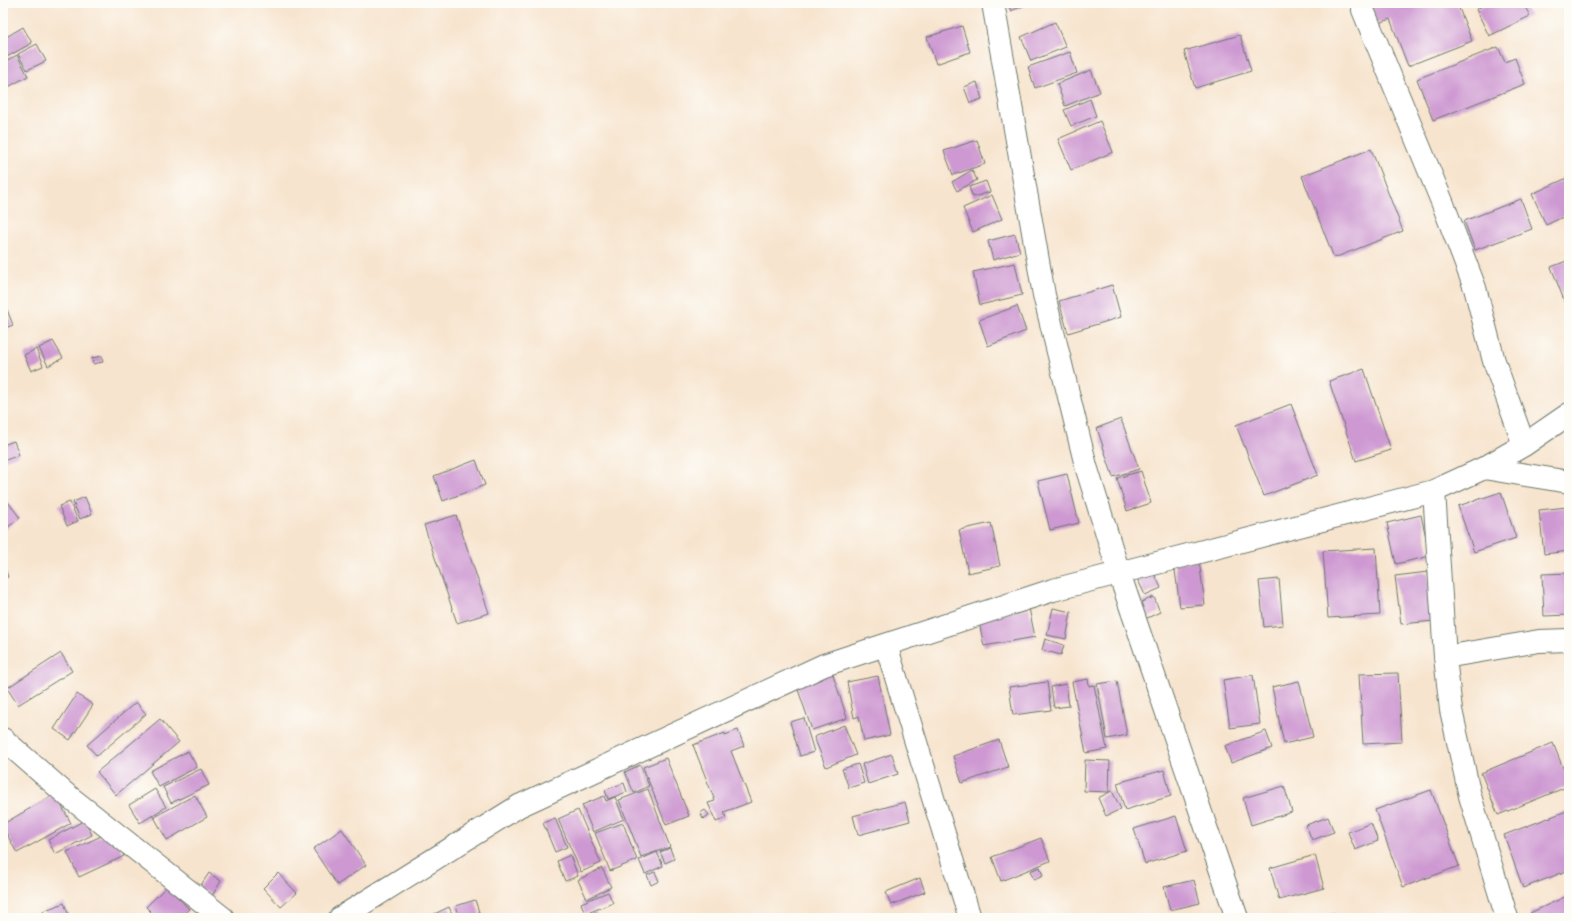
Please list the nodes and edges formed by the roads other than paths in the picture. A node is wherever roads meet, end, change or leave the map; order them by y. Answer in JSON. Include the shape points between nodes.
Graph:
{"nodes":[{"id":1,"x":993,"y":3,"type":"edge"},
{"id":2,"x":1363,"y":10,"type":"dead end"},
{"id":3,"x":1569,"y":414,"type":"edge"},
{"id":4,"x":1524,"y":445,"type":"junction"},
{"id":5,"x":1484,"y":468,"type":"junction"},
{"id":6,"x":1569,"y":482,"type":"edge"},
{"id":7,"x":1434,"y":491,"type":"junction"},
{"id":8,"x":1119,"y":573,"type":"junction"},
{"id":9,"x":1569,"y":640,"type":"edge"},
{"id":10,"x":886,"y":645,"type":"junction"},
{"id":11,"x":1446,"y":657,"type":"junction"},
{"id":12,"x":3,"y":739,"type":"edge"},
{"id":13,"x":350,"y":915,"type":"edge"},
{"id":14,"x":223,"y":918,"type":"edge"},
{"id":15,"x":970,"y":918,"type":"edge"},
{"id":16,"x":1238,"y":918,"type":"edge"},
{"id":17,"x":1507,"y":918,"type":"edge"}],
"edges":[{"from":1,"to":8,"type":"street","via":[[1044,294],[1086,466]]},
{"from":2,"to":4,"type":"street","via":[[1475,288],[1494,361]]},
{"from":3,"to":4,"type":"street"},
{"from":4,"to":5,"type":"street"},
{"from":5,"to":6,"type":"street"},
{"from":5,"to":7,"type":"street"},
{"from":7,"to":8,"type":"street"},
{"from":7,"to":11,"type":"street"},
{"from":8,"to":10,"type":"street","via":[[1053,590]]},
{"from":8,"to":16,"type":"street"},
{"from":9,"to":11,"type":"street","via":[[1539,640]]},
{"from":10,"to":13,"type":"street","via":[[824,665],[519,806]]},
{"from":10,"to":15,"type":"street"},
{"from":11,"to":17,"type":"street","via":[[1451,710],[1470,796]]},
{"from":12,"to":14,"type":"street","via":[[67,795]]}]}
